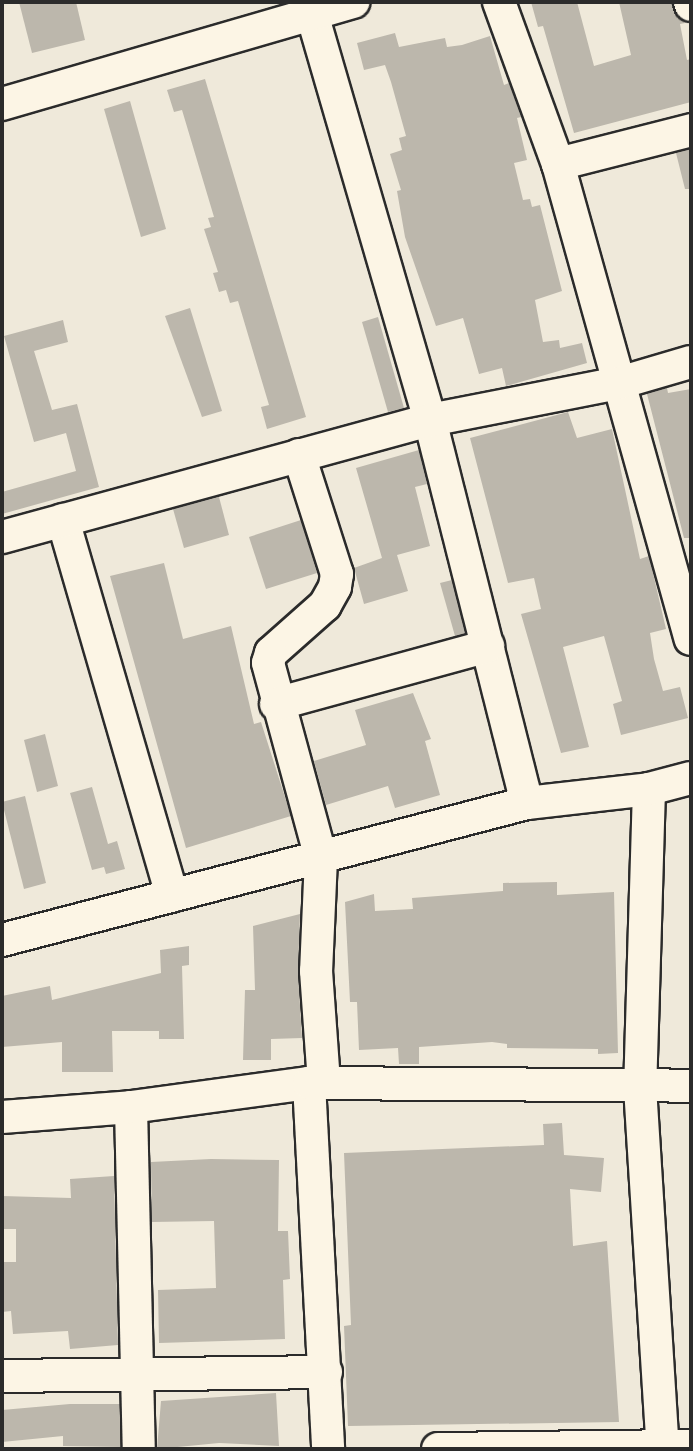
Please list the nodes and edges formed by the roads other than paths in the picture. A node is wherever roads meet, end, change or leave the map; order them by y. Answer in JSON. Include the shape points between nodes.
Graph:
{"nodes":[{"id":1,"x":353,"y":2,"type":"edge"},
{"id":2,"x":499,"y":2,"type":"edge"},
{"id":3,"x":312,"y":13,"type":"junction"},
{"id":4,"x":2,"y":104,"type":"edge"},
{"id":5,"x":691,"y":130,"type":"edge"},
{"id":6,"x":558,"y":164,"type":"junction"},
{"id":7,"x":691,"y":362,"type":"edge"},
{"id":8,"x":619,"y":383,"type":"junction"},
{"id":9,"x":430,"y":420,"type":"junction"},
{"id":10,"x":299,"y":455,"type":"junction"},
{"id":11,"x":63,"y":520,"type":"junction"},
{"id":12,"x":2,"y":537,"type":"edge"},
{"id":13,"x":691,"y":639,"type":"edge"},
{"id":14,"x":488,"y":646,"type":"junction"},
{"id":15,"x":276,"y":704,"type":"junction"},
{"id":16,"x":691,"y":778,"type":"edge"},
{"id":17,"x":649,"y":789,"type":"junction"},
{"id":18,"x":527,"y":803,"type":"junction"},
{"id":19,"x":321,"y":858,"type":"junction"},
{"id":20,"x":172,"y":896,"type":"junction"},
{"id":21,"x":2,"y":940,"type":"edge"},
{"id":22,"x":316,"y":1082,"type":"junction"},
{"id":23,"x":691,"y":1086,"type":"edge"},
{"id":24,"x":640,"y":1087,"type":"junction"},
{"id":25,"x":131,"y":1107,"type":"junction"},
{"id":26,"x":2,"y":1117,"type":"edge"},
{"id":27,"x":326,"y":1372,"type":"junction"},
{"id":28,"x":140,"y":1374,"type":"junction"},
{"id":29,"x":2,"y":1376,"type":"edge"},
{"id":30,"x":672,"y":1447,"type":"edge"},
{"id":31,"x":139,"y":1449,"type":"edge"},
{"id":32,"x":328,"y":1449,"type":"edge"},
{"id":33,"x":438,"y":1449,"type":"edge"}],
"edges":[{"from":1,"to":3,"type":"street"},
{"from":2,"to":6,"type":"street"},
{"from":3,"to":4,"type":"street"},
{"from":3,"to":9,"type":"street"},
{"from":5,"to":6,"type":"street"},
{"from":6,"to":8,"type":"street"},
{"from":7,"to":8,"type":"street"},
{"from":8,"to":9,"type":"street"},
{"from":8,"to":13,"type":"street"},
{"from":9,"to":10,"type":"street"},
{"from":9,"to":14,"type":"street"},
{"from":10,"to":11,"type":"street"},
{"from":10,"to":15,"type":"street","via":[[337,574],[326,606],[271,653],[268,663]]},
{"from":11,"to":12,"type":"street"},
{"from":11,"to":20,"type":"street"},
{"from":14,"to":15,"type":"street"},
{"from":14,"to":18,"type":"street"},
{"from":15,"to":19,"type":"street"},
{"from":16,"to":17,"type":"street"},
{"from":17,"to":18,"type":"street"},
{"from":17,"to":24,"type":"street"},
{"from":18,"to":19,"type":"street"},
{"from":19,"to":20,"type":"street"},
{"from":19,"to":22,"type":"street"},
{"from":20,"to":21,"type":"street"},
{"from":22,"to":24,"type":"street"},
{"from":22,"to":25,"type":"street"},
{"from":22,"to":27,"type":"street"},
{"from":23,"to":24,"type":"street"},
{"from":24,"to":30,"type":"street"},
{"from":25,"to":26,"type":"street"},
{"from":25,"to":28,"type":"street"},
{"from":27,"to":28,"type":"street"},
{"from":27,"to":32,"type":"street"},
{"from":28,"to":29,"type":"street"},
{"from":28,"to":31,"type":"street"},
{"from":30,"to":33,"type":"street"}]}
